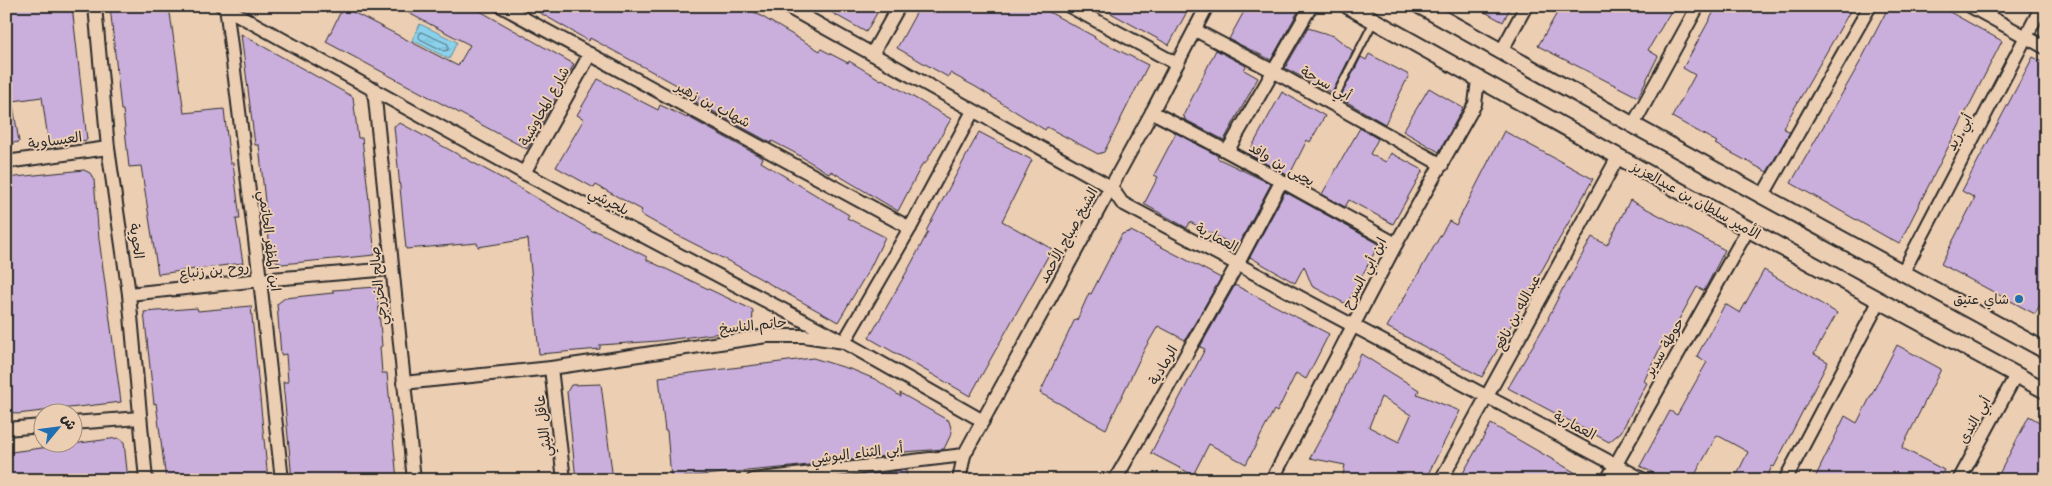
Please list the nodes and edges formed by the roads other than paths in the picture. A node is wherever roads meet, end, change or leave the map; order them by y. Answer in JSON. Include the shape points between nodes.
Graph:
{"nodes":[{"id":1,"x":94,"y":6,"type":"edge"},
{"id":2,"x":501,"y":6,"type":"edge"},
{"id":3,"x":786,"y":6,"type":"edge"},
{"id":4,"x":898,"y":6,"type":"edge"},
{"id":5,"x":1069,"y":6,"type":"edge"},
{"id":6,"x":1207,"y":6,"type":"edge"},
{"id":7,"x":1311,"y":6,"type":"edge"},
{"id":8,"x":1348,"y":6,"type":"edge"},
{"id":9,"x":1420,"y":6,"type":"edge"},
{"id":10,"x":1526,"y":6,"type":"edge"},
{"id":11,"x":1698,"y":6,"type":"edge"},
{"id":12,"x":1870,"y":6,"type":"edge"},
{"id":13,"x":1970,"y":6,"type":"edge"},
{"id":14,"x":2042,"y":6,"type":"edge"},
{"id":15,"x":225,"y":7,"type":"edge"},
{"id":16,"x":1374,"y":20,"type":"junction"},
{"id":17,"x":1195,"y":30,"type":"junction"},
{"id":18,"x":2026,"y":36,"type":"junction"},
{"id":19,"x":2046,"y":48,"type":"edge"},
{"id":20,"x":1501,"y":52,"type":"junction"},
{"id":21,"x":590,"y":54,"type":"junction"},
{"id":22,"x":872,"y":54,"type":"junction"},
{"id":23,"x":1177,"y":64,"type":"junction"},
{"id":24,"x":1273,"y":71,"type":"junction"},
{"id":25,"x":1478,"y":80,"type":"junction"},
{"id":26,"x":374,"y":89,"type":"junction"},
{"id":27,"x":1332,"y":103,"type":"junction"},
{"id":28,"x":973,"y":111,"type":"junction"},
{"id":29,"x":1152,"y":112,"type":"junction"},
{"id":30,"x":1633,"y":125,"type":"junction"},
{"id":31,"x":108,"y":148,"type":"junction"},
{"id":32,"x":1228,"y":150,"type":"junction"},
{"id":33,"x":1618,"y":157,"type":"junction"},
{"id":34,"x":6,"y":162,"type":"edge"},
{"id":35,"x":1442,"y":165,"type":"junction"},
{"id":36,"x":524,"y":173,"type":"junction"},
{"id":37,"x":1281,"y":182,"type":"junction"},
{"id":38,"x":1111,"y":187,"type":"junction"},
{"id":39,"x":1763,"y":195,"type":"junction"},
{"id":40,"x":910,"y":228,"type":"junction"},
{"id":41,"x":1748,"y":229,"type":"junction"},
{"id":42,"x":1396,"y":244,"type":"junction"},
{"id":43,"x":1237,"y":265,"type":"junction"},
{"id":44,"x":391,"y":269,"type":"junction"},
{"id":45,"x":1903,"y":272,"type":"junction"},
{"id":46,"x":260,"y":280,"type":"junction"},
{"id":47,"x":129,"y":294,"type":"junction"},
{"id":48,"x":1880,"y":300,"type":"junction"},
{"id":49,"x":1354,"y":325,"type":"junction"},
{"id":50,"x":844,"y":342,"type":"junction"},
{"id":51,"x":2044,"y":345,"type":"edge"},
{"id":52,"x":551,"y":368,"type":"junction"},
{"id":53,"x":2016,"y":376,"type":"junction"},
{"id":54,"x":404,"y":383,"type":"junction"},
{"id":55,"x":2046,"y":391,"type":"edge"},
{"id":56,"x":1488,"y":396,"type":"junction"},
{"id":57,"x":140,"y":418,"type":"junction"},
{"id":58,"x":983,"y":421,"type":"junction"},
{"id":59,"x":82,"y":422,"type":"edge"},
{"id":60,"x":32,"y":427,"type":"edge"},
{"id":61,"x":6,"y":429,"type":"edge"},
{"id":62,"x":964,"y":455,"type":"junction"},
{"id":63,"x":1615,"y":463,"type":"junction"},
{"id":64,"x":146,"y":480,"type":"edge"},
{"id":65,"x":282,"y":480,"type":"edge"},
{"id":66,"x":414,"y":480,"type":"edge"},
{"id":67,"x":564,"y":480,"type":"edge"},
{"id":68,"x":753,"y":480,"type":"edge"},
{"id":69,"x":959,"y":480,"type":"edge"},
{"id":70,"x":1115,"y":480,"type":"edge"},
{"id":71,"x":1272,"y":480,"type":"edge"},
{"id":72,"x":1441,"y":480,"type":"edge"},
{"id":73,"x":1606,"y":480,"type":"edge"},
{"id":74,"x":1644,"y":480,"type":"edge"},
{"id":75,"x":1785,"y":480,"type":"edge"},
{"id":76,"x":1959,"y":480,"type":"edge"}],
"edges":[{"from":1,"to":31,"type":"street","name":"الحوية"},
{"from":2,"to":21,"type":"street","name":"شهاب بن زهير"},
{"from":3,"to":22,"type":"street","name":"العمارية"},
{"from":4,"to":22,"type":"street"},
{"from":5,"to":23,"type":"street"},
{"from":6,"to":17,"type":"street","name":"الشيخ صباح الأحمد"},
{"from":7,"to":24,"type":"street"},
{"from":8,"to":16,"type":"street","name":"الأمير سلطان بن عبدالعزيز"},
{"from":9,"to":20,"type":"street"},
{"from":10,"to":20,"type":"street"},
{"from":11,"to":30,"type":"street"},
{"from":12,"to":39,"type":"street"},
{"from":13,"to":18,"type":"street"},
{"from":14,"to":18,"type":"street","name":"أبي زيد"},
{"from":15,"to":26,"type":"street","name":"بلجرشي"},
{"from":15,"to":46,"type":"street","name":"ابن المظفر الحاتمي"},
{"from":16,"to":25,"type":"street","name":"الأمير سلطان بن عبدالعزيز"},
{"from":16,"to":27,"type":"lane"},
{"from":17,"to":23,"type":"street","name":"الشيخ صباح الأحمد"},
{"from":17,"to":24,"type":"street","name":"أبي سرحة"},
{"from":18,"to":19,"type":"street"},
{"from":18,"to":45,"type":"street","name":"أبي زيد"},
{"from":20,"to":30,"type":"street"},
{"from":21,"to":36,"type":"street","name":"شارع المحاوشية"},
{"from":21,"to":40,"type":"street","name":"شهاب بن زهير"},
{"from":22,"to":28,"type":"street","name":"العمارية"},
{"from":23,"to":29,"type":"street","name":"الشيخ صباح الأحمد"},
{"from":24,"to":27,"type":"street","name":"أبي سرحة"},
{"from":24,"to":32,"type":"street"},
{"from":25,"to":33,"type":"street","name":"الأمير سلطان بن عبدالعزيز"},
{"from":25,"to":35,"type":"street","name":"ابن أبي السرح","via":[[1475,104]]},
{"from":26,"to":36,"type":"street","name":"بلجرشي"},
{"from":26,"to":44,"type":"street","name":"صالح الخزرجي"},
{"from":27,"to":35,"type":"street","name":"أبي سرحة"},
{"from":28,"to":38,"type":"street","name":"العمارية"},
{"from":28,"to":40,"type":"street"},
{"from":29,"to":32,"type":"street","name":"يحيى بن وافد"},
{"from":29,"to":38,"type":"street","name":"الشيخ صباح الأحمد"},
{"from":30,"to":39,"type":"street"},
{"from":31,"to":34,"type":"street","name":"العيساوية"},
{"from":31,"to":47,"type":"street","name":"الحوية"},
{"from":32,"to":37,"type":"street","name":"يحيى بن وافد"},
{"from":33,"to":41,"type":"street","name":"الأمير سلطان بن عبدالعزيز"},
{"from":33,"to":56,"type":"street","name":"عبدالله بن نافع"},
{"from":35,"to":42,"type":"street","name":"ابن أبي السرح"},
{"from":36,"to":50,"type":"street","name":"بلجرشي"},
{"from":37,"to":42,"type":"street","name":"يحيى بن وافد"},
{"from":37,"to":43,"type":"street","name":"الرمادية"},
{"from":38,"to":43,"type":"street","name":"العمارية","via":[[1122,203]]},
{"from":38,"to":58,"type":"street","name":"الشيخ صباح الأحمد"},
{"from":39,"to":45,"type":"street"},
{"from":40,"to":50,"type":"street"},
{"from":41,"to":48,"type":"street","name":"الأمير سلطان بن عبدالعزيز"},
{"from":41,"to":63,"type":"street","name":"حوطة سدير"},
{"from":42,"to":49,"type":"street","name":"ابن أبي السرح"},
{"from":43,"to":49,"type":"street","name":"العمارية"},
{"from":43,"to":70,"type":"street","name":"الرمادية"},
{"from":44,"to":46,"type":"street","name":"روح بن زنباع"},
{"from":44,"to":54,"type":"street","name":"صالح الخزرجي"},
{"from":45,"to":51,"type":"street"},
{"from":46,"to":47,"type":"street","name":"روح بن زنباع"},
{"from":46,"to":65,"type":"street","name":"ابن المظفر الحاتمي"},
{"from":47,"to":57,"type":"street","name":"الحوية"},
{"from":48,"to":53,"type":"street","name":"الأمير سلطان بن عبدالعزيز"},
{"from":48,"to":75,"type":"street"},
{"from":49,"to":56,"type":"street","name":"العمارية"},
{"from":49,"to":71,"type":"street","name":"ابن أبي السرح"},
{"from":50,"to":52,"type":"street","name":"حاتم الناسخ","via":[[804,336],[768,336]]},
{"from":50,"to":58,"type":"street","name":"بلجرشي"},
{"from":52,"to":54,"type":"street","name":"حاتم الناسخ"},
{"from":52,"to":67,"type":"street","name":"عاقل الليثي"},
{"from":53,"to":55,"type":"street","name":"الأمير سلطان بن عبدالعزيز"},
{"from":53,"to":76,"type":"street","name":"أبي الندى"},
{"from":54,"to":66,"type":"street","name":"صالح الخزرجي"},
{"from":56,"to":63,"type":"street","name":"العمارية"},
{"from":56,"to":72,"type":"street","name":"عبدالله بن نافع"},
{"from":57,"to":59,"type":"street"},
{"from":57,"to":64,"type":"street","name":"الحوية"},
{"from":58,"to":62,"type":"street","name":"الشيخ صباح الأحمد"},
{"from":60,"to":61,"type":"street"},
{"from":62,"to":68,"type":"street","name":"أبي الثناء البوشي"},
{"from":62,"to":69,"type":"street","name":"الشيخ صباح الأحمد"},
{"from":63,"to":73,"type":"street","name":"حوطة سدير"},
{"from":63,"to":74,"type":"street","name":"العمارية"}]}
